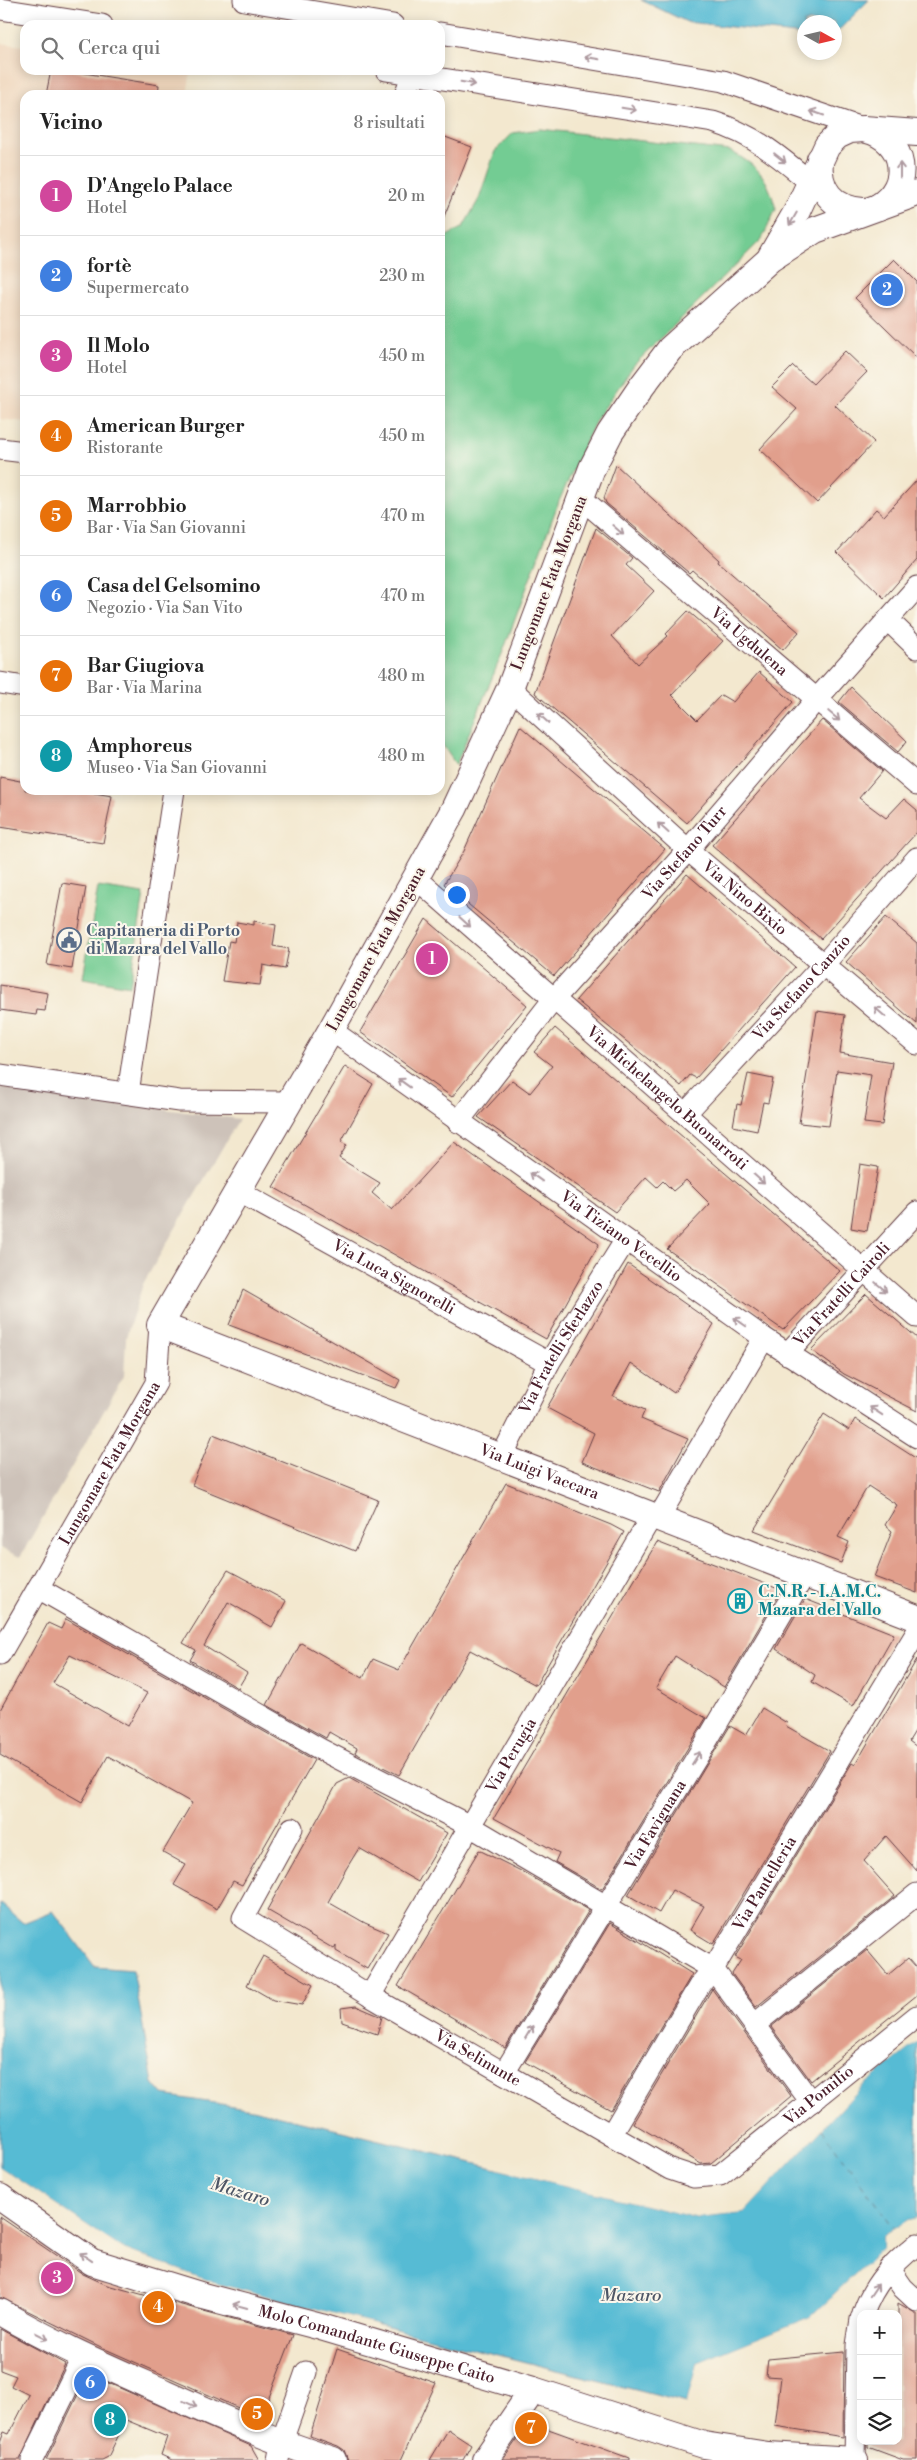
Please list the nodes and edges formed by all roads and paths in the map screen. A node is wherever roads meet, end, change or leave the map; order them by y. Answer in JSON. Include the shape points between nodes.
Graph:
{"nodes":[{"id":1,"x":244,"y":0,"type":"edge"},
{"id":2,"x":0,"y":9,"type":"edge"},
{"id":3,"x":70,"y":20,"type":"edge"},
{"id":4,"x":363,"y":20,"type":"edge"},
{"id":5,"x":445,"y":34,"type":"edge"},
{"id":6,"x":413,"y":75,"type":"edge"},
{"id":7,"x":432,"y":75,"type":"edge"},
{"id":8,"x":407,"y":90,"type":"edge"},
{"id":9,"x":864,"y":129,"type":"junction"},
{"id":10,"x":917,"y":133,"type":"edge"},
{"id":11,"x":820,"y":190,"type":"junction"},
{"id":12,"x":917,"y":193,"type":"edge"},
{"id":13,"x":869,"y":210,"type":"junction"},
{"id":14,"x":770,"y":259,"type":"junction"},
{"id":15,"x":0,"y":449,"type":"edge"},
{"id":16,"x":20,"y":451,"type":"edge"},
{"id":17,"x":581,"y":498,"type":"junction"},
{"id":18,"x":917,"y":587,"type":"edge"},
{"id":19,"x":888,"y":620,"type":"junction"},
{"id":20,"x":917,"y":648,"type":"edge"},
{"id":21,"x":0,"y":683,"type":"edge"},
{"id":22,"x":20,"y":686,"type":"edge"},
{"id":23,"x":510,"y":688,"type":"junction"},
{"id":24,"x":816,"y":700,"type":"junction"},
{"id":25,"x":917,"y":785,"type":"edge"},
{"id":26,"x":173,"y":795,"type":"edge"},
{"id":27,"x":688,"y":850,"type":"junction"},
{"id":28,"x":917,"y":858,"type":"edge"},
{"id":29,"x":416,"y":878,"type":"junction"},
{"id":30,"x":824,"y":964,"type":"junction"},
{"id":31,"x":553,"y":1000,"type":"junction"},
{"id":32,"x":331,"y":1030,"type":"junction"},
{"id":33,"x":915,"y":1038,"type":"edge"},
{"id":34,"x":0,"y":1074,"type":"edge"},
{"id":35,"x":128,"y":1093,"type":"junction"},
{"id":36,"x":289,"y":1102,"type":"junction"},
{"id":37,"x":685,"y":1114,"type":"junction"},
{"id":38,"x":458,"y":1122,"type":"junction"},
{"id":39,"x":238,"y":1191,"type":"junction"},
{"id":40,"x":917,"y":1212,"type":"edge"},
{"id":41,"x":625,"y":1241,"type":"junction"},
{"id":42,"x":862,"y":1271,"type":"junction"},
{"id":43,"x":917,"y":1317,"type":"edge"},
{"id":44,"x":160,"y":1325,"type":"junction"},
{"id":45,"x":764,"y":1338,"type":"junction"},
{"id":46,"x":787,"y":1354,"type":"junction"},
{"id":47,"x":549,"y":1363,"type":"junction"},
{"id":48,"x":917,"y":1437,"type":"edge"},
{"id":49,"x":502,"y":1456,"type":"junction"},
{"id":50,"x":656,"y":1516,"type":"junction"},
{"id":51,"x":805,"y":1574,"type":"junction"},
{"id":52,"x":38,"y":1588,"type":"junction"},
{"id":53,"x":917,"y":1618,"type":"edge"},
{"id":54,"x":917,"y":1632,"type":"edge"},
{"id":55,"x":0,"y":1654,"type":"edge"},
{"id":56,"x":470,"y":1826,"type":"junction"},
{"id":57,"x":292,"y":1828,"type":"dead end"},
{"id":58,"x":917,"y":1894,"type":"edge"},
{"id":59,"x":605,"y":1906,"type":"junction"},
{"id":60,"x":713,"y":1969,"type":"junction"},
{"id":61,"x":370,"y":1996,"type":"junction"},
{"id":62,"x":917,"y":2016,"type":"edge"},
{"id":63,"x":754,"y":2025,"type":"junction"},
{"id":64,"x":504,"y":2073,"type":"junction"},
{"id":65,"x":811,"y":2102,"type":"junction"},
{"id":66,"x":611,"y":2135,"type":"junction"},
{"id":67,"x":720,"y":2175,"type":"joint"},
{"id":68,"x":0,"y":2197,"type":"edge"},
{"id":69,"x":917,"y":2244,"type":"edge"},
{"id":70,"x":889,"y":2268,"type":"junction"},
{"id":71,"x":917,"y":2301,"type":"edge"},
{"id":72,"x":864,"y":2310,"type":"edge"},
{"id":73,"x":0,"y":2312,"type":"edge"},
{"id":74,"x":857,"y":2340,"type":"edge"},
{"id":75,"x":83,"y":2356,"type":"junction"},
{"id":76,"x":306,"y":2372,"type":"dead end"},
{"id":77,"x":533,"y":2390,"type":"junction"},
{"id":78,"x":280,"y":2452,"type":"edge"},
{"id":79,"x":767,"y":2457,"type":"edge"},
{"id":80,"x":32,"y":2460,"type":"edge"},
{"id":81,"x":333,"y":2460,"type":"edge"},
{"id":82,"x":485,"y":2460,"type":"edge"},
{"id":83,"x":855,"y":2460,"type":"edge"}],
"edges":[{"from":1,"to":4,"type":"street"},
{"from":2,"to":3,"type":"street"},
{"from":9,"to":5,"type":"street","one_way":true,"via":[[723,80]]},
{"from":6,"to":8,"type":"street"},
{"from":7,"to":11,"type":"street","one_way":true,"via":[[713,122],[737,129],[759,142]]},
{"from":9,"to":10,"type":"main road"},
{"from":9,"to":11,"type":"main road","via":[[850,130],[827,146],[820,158]]},
{"from":13,"to":9,"type":"main road","one_way":true,"via":[[887,202],[896,191],[901,165],[889,140]]},
{"from":11,"to":13,"type":"main road","via":[[837,205],[850,210]]},
{"from":11,"to":14,"type":"main road","one_way":true},
{"from":12,"to":13,"type":"main road"},
{"from":13,"to":14,"type":"main road","via":[[815,230]]},
{"from":14,"to":17,"type":"main road","name":"Lungomare Fata Morgana","via":[[670,349],[601,450]]},
{"from":15,"to":16,"type":"street"},
{"from":17,"to":23,"type":"main road","name":"Lungomare Fata Morgana"},
{"from":17,"to":24,"type":"street","name":"Via Ugdulena","one_way":true},
{"from":18,"to":19,"type":"street","name":"Via Stefano Turr"},
{"from":19,"to":20,"type":"street"},
{"from":19,"to":24,"type":"street","name":"Via Stefano Turr"},
{"from":21,"to":22,"type":"street"},
{"from":27,"to":23,"type":"street","name":"Via Nino Bixio","one_way":true},
{"from":23,"to":29,"type":"main road","name":"Lungomare Fata Morgana","via":[[454,809]]},
{"from":24,"to":25,"type":"street","name":"Via Ugdulena","one_way":true},
{"from":24,"to":27,"type":"street","name":"Via Stefano Turr"},
{"from":26,"to":35,"type":"street"},
{"from":27,"to":30,"type":"street","name":"Via Nino Bixio"},
{"from":27,"to":31,"type":"street","name":"Via Stefano Turr"},
{"from":28,"to":30,"type":"street","name":"Via Stefano Canzio"},
{"from":29,"to":31,"type":"street","name":"Via Michelangelo Buonarroti","one_way":true},
{"from":29,"to":32,"type":"main road","name":"Lungomare Fata Morgana"},
{"from":33,"to":30,"type":"street","name":"Via Nino Bixio","one_way":true},
{"from":30,"to":37,"type":"street","name":"Via Stefano Canzio"},
{"from":31,"to":37,"type":"street","name":"Via Michelangelo Buonarroti"},
{"from":31,"to":38,"type":"street","name":"Via Stefano Turr"},
{"from":32,"to":36,"type":"main road","name":"Lungomare Fata Morgana"},
{"from":38,"to":32,"type":"street","name":"Via Tiziano Vecellio","one_way":true},
{"from":34,"to":35,"type":"street"},
{"from":35,"to":36,"type":"street","via":[[179,1101]]},
{"from":36,"to":39,"type":"main road","name":"Lungomare Fata Morgana"},
{"from":37,"to":42,"type":"street","name":"Via Michelangelo Buonarroti","one_way":true},
{"from":41,"to":38,"type":"street","name":"Via Tiziano Vecellio","one_way":true},
{"from":39,"to":44,"type":"main road","name":"Lungomare Fata Morgana"},
{"from":39,"to":47,"type":"street","name":"Via Luca Signorelli"},
{"from":40,"to":42,"type":"street","name":"Via Fratelli Cairoli"},
{"from":45,"to":41,"type":"street","name":"Via Tiziano Vecellio","one_way":true},
{"from":41,"to":47,"type":"street","name":"Via Fratelli Sferlazzo"},
{"from":42,"to":43,"type":"street","name":"Via Michelangelo Buonarroti","one_way":true},
{"from":42,"to":46,"type":"street","name":"Via Fratelli Cairoli"},
{"from":44,"to":49,"type":"main road","name":"Via Luigi Vaccara"},
{"from":44,"to":52,"type":"street","name":"Lungomare Fata Morgana","via":[[156,1383]]},
{"from":45,"to":46,"type":"street","name":"Via Tiziano Vecellio"},
{"from":45,"to":50,"type":"street","name":"Via Perugia"},
{"from":48,"to":46,"type":"street","name":"Via Tiziano Vecellio","one_way":true},
{"from":47,"to":49,"type":"street","name":"Via Fratelli Sferlazzo"},
{"from":49,"to":50,"type":"main road","name":"Via Luigi Vaccara"},
{"from":50,"to":51,"type":"main road","name":"Via Luigi Vaccara"},
{"from":50,"to":56,"type":"street","name":"Via Perugia"},
{"from":51,"to":53,"type":"main road","name":"Via Luigi Vaccara"},
{"from":59,"to":51,"type":"street","name":"Via Favignana","one_way":true},
{"from":52,"to":55,"type":"street","name":"Lungomare Fata Morgana"},
{"from":52,"to":56,"type":"street","via":[[320,1749]]},
{"from":54,"to":60,"type":"street","name":"Via Pantelleria"},
{"from":56,"to":59,"type":"street"},
{"from":56,"to":61,"type":"street","name":"Via Perugia"},
{"from":57,"to":61,"type":"street","name":"Via Selinunte","via":[[243,1918]]},
{"from":58,"to":63,"type":"street"},
{"from":59,"to":60,"type":"street"},
{"from":64,"to":59,"type":"street","name":"Via Favignana","one_way":true},
{"from":60,"to":63,"type":"street"},
{"from":60,"to":66,"type":"street","name":"Via Pantelleria","via":[[699,1986]]},
{"from":61,"to":64,"type":"street","name":"Via Selinunte"},
{"from":62,"to":65,"type":"street","name":"Via Pomilio"},
{"from":63,"to":65,"type":"street"},
{"from":64,"to":66,"type":"street","name":"Via Selinunte"},
{"from":65,"to":67,"type":"street","name":"Via Pomilio"},
{"from":66,"to":67,"type":"street","name":"Via Selinunte","via":[[670,2170],[694,2177]]},
{"from":77,"to":68,"type":"main road","name":"Molo Comandante Giuseppe Caito","one_way":true,"via":[[92,2262]]},
{"from":69,"to":70,"type":"street"},
{"from":70,"to":71,"type":"street"},
{"from":72,"to":70,"type":"street","one_way":true,"via":[[868,2298]]},
{"from":73,"to":75,"type":"main road","one_way":true},
{"from":74,"to":83,"type":"street"},
{"from":75,"to":78,"type":"main road","one_way":true},
{"from":75,"to":80,"type":"street"},
{"from":76,"to":78,"type":"street"},
{"from":77,"to":79,"type":"main road","name":"Molo Comandante Giuseppe Caito","via":[[704,2445]]},
{"from":77,"to":82,"type":"main road"},
{"from":78,"to":81,"type":"main road"},
{"from":79,"to":83,"type":"main road","name":"Molo Comandante Giuseppe Caito"}]}
